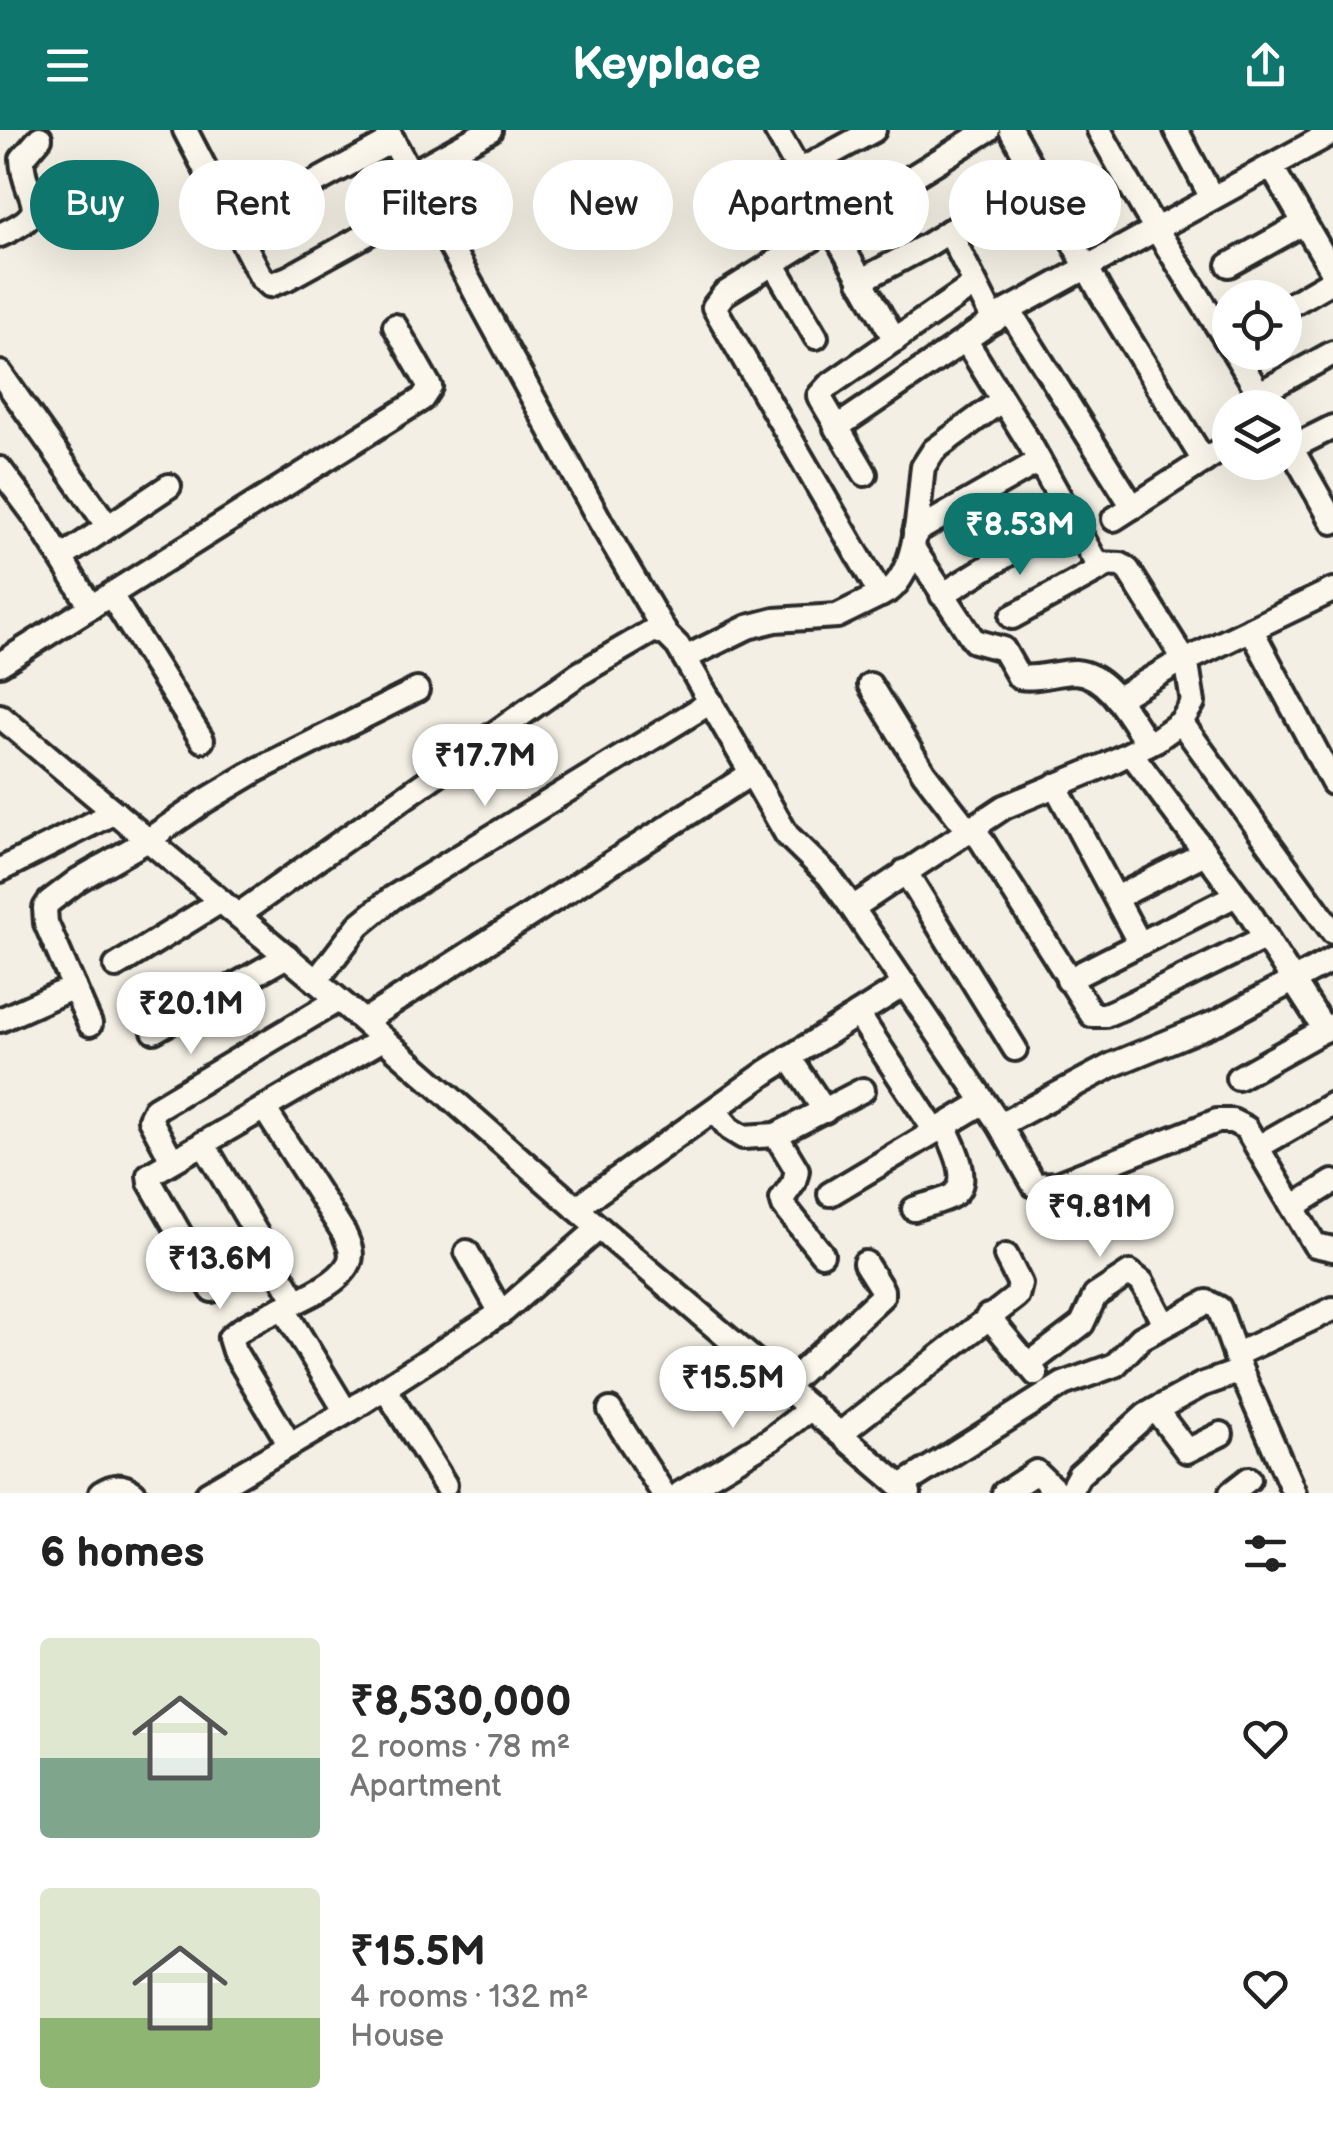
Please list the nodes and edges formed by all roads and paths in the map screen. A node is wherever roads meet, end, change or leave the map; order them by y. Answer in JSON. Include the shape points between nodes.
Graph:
{"nodes":[{"id":1,"x":185,"y":130,"type":"edge"},
{"id":2,"x":490,"y":130,"type":"edge"},
{"id":3,"x":776,"y":130,"type":"edge"},
{"id":4,"x":874,"y":130,"type":"edge"},
{"id":5,"x":988,"y":130,"type":"edge"},
{"id":6,"x":1010,"y":130,"type":"edge"},
{"id":7,"x":1098,"y":130,"type":"edge"},
{"id":8,"x":1176,"y":130,"type":"edge"},
{"id":9,"x":390,"y":135,"type":"edge"},
{"id":10,"x":1332,"y":135,"type":"edge"},
{"id":11,"x":40,"y":138,"type":"dead end"},
{"id":12,"x":201,"y":160,"type":"edge"},
{"id":13,"x":404,"y":160,"type":"edge"},
{"id":14,"x":436,"y":160,"type":"edge"},
{"id":15,"x":792,"y":160,"type":"edge"},
{"id":16,"x":818,"y":160,"type":"edge"},
{"id":17,"x":1027,"y":160,"type":"edge"},
{"id":18,"x":1270,"y":166,"type":"junction"},
{"id":19,"x":929,"y":167,"type":"edge"},
{"id":20,"x":325,"y":173,"type":"edge"},
{"id":21,"x":1212,"y":198,"type":"junction"},
{"id":22,"x":1304,"y":223,"type":"junction"},
{"id":23,"x":1156,"y":229,"type":"junction"},
{"id":24,"x":948,"y":231,"type":"joint"},
{"id":25,"x":0,"y":235,"type":"edge"},
{"id":26,"x":345,"y":247,"type":"edge"},
{"id":27,"x":247,"y":250,"type":"edge"},
{"id":28,"x":454,"y":250,"type":"edge"},
{"id":29,"x":795,"y":250,"type":"edge"},
{"id":30,"x":844,"y":250,"type":"edge"},
{"id":31,"x":1077,"y":250,"type":"edge"},
{"id":32,"x":773,"y":264,"type":"junction"},
{"id":33,"x":1229,"y":265,"type":"dead end"},
{"id":34,"x":1087,"y":268,"type":"junction"},
{"id":35,"x":1333,"y":272,"type":"edge"},
{"id":36,"x":860,"y":280,"type":"junction"},
{"id":37,"x":1333,"y":280,"type":"edge"},
{"id":38,"x":975,"y":284,"type":"junction"},
{"id":39,"x":1302,"y":298,"type":"edge"},
{"id":40,"x":1002,"y":316,"type":"junction"},
{"id":41,"x":1212,"y":317,"type":"edge"},
{"id":42,"x":394,"y":326,"type":"dead end"},
{"id":43,"x":816,"y":337,"type":"dead end"},
{"id":44,"x":895,"y":340,"type":"junction"},
{"id":45,"x":966,"y":341,"type":"junction"},
{"id":46,"x":1333,"y":354,"type":"edge"},
{"id":47,"x":0,"y":373,"type":"edge"},
{"id":48,"x":1279,"y":390,"type":"edge"},
{"id":49,"x":1002,"y":400,"type":"junction"},
{"id":50,"x":1333,"y":427,"type":"edge"},
{"id":51,"x":836,"y":428,"type":"junction"},
{"id":52,"x":1302,"y":438,"type":"edge"},
{"id":53,"x":1212,"y":456,"type":"edge"},
{"id":54,"x":1039,"y":461,"type":"junction"},
{"id":55,"x":1204,"y":461,"type":"junction"},
{"id":56,"x":1302,"y":468,"type":"edge"},
{"id":57,"x":0,"y":469,"type":"edge"},
{"id":58,"x":864,"y":474,"type":"dead end"},
{"id":59,"x":169,"y":486,"type":"dead end"},
{"id":60,"x":1070,"y":516,"type":"junction"},
{"id":61,"x":1333,"y":522,"type":"edge"},
{"id":62,"x":107,"y":524,"type":"junction"},
{"id":63,"x":914,"y":540,"type":"junction"},
{"id":64,"x":61,"y":558,"type":"junction"},
{"id":65,"x":1105,"y":566,"type":"junction"},
{"id":66,"x":1333,"y":590,"type":"edge"},
{"id":67,"x":881,"y":595,"type":"junction"},
{"id":68,"x":942,"y":595,"type":"junction"},
{"id":69,"x":101,"y":601,"type":"junction"},
{"id":70,"x":1012,"y":617,"type":"dead end"},
{"id":71,"x":1251,"y":629,"type":"junction"},
{"id":72,"x":666,"y":634,"type":"junction"},
{"id":73,"x":685,"y":658,"type":"junction"},
{"id":74,"x":1185,"y":662,"type":"junction"},
{"id":75,"x":0,"y":664,"type":"edge"},
{"id":76,"x":870,"y":685,"type":"dead end"},
{"id":77,"x":417,"y":690,"type":"dead end"},
{"id":78,"x":1116,"y":699,"type":"junction"},
{"id":79,"x":712,"y":702,"type":"junction"},
{"id":80,"x":1181,"y":722,"type":"junction"},
{"id":81,"x":4,"y":725,"type":"edge"},
{"id":82,"x":202,"y":740,"type":"dead end"},
{"id":83,"x":1139,"y":748,"type":"junction"},
{"id":84,"x":752,"y":773,"type":"junction"},
{"id":85,"x":1331,"y":775,"type":"edge"},
{"id":86,"x":1055,"y":785,"type":"junction"},
{"id":87,"x":115,"y":812,"type":"junction"},
{"id":88,"x":970,"y":829,"type":"junction"},
{"id":89,"x":148,"y":840,"type":"junction"},
{"id":90,"x":1205,"y":853,"type":"junction"},
{"id":91,"x":0,"y":870,"type":"edge"},
{"id":92,"x":906,"y":872,"type":"junction"},
{"id":93,"x":1236,"y":895,"type":"junction"},
{"id":94,"x":1116,"y":898,"type":"junction"},
{"id":95,"x":851,"y":906,"type":"junction"},
{"id":96,"x":229,"y":908,"type":"junction"},
{"id":97,"x":1333,"y":932,"type":"edge"},
{"id":98,"x":1266,"y":938,"type":"junction"},
{"id":99,"x":1140,"y":944,"type":"junction"},
{"id":100,"x":287,"y":956,"type":"junction"},
{"id":101,"x":1333,"y":959,"type":"edge"},
{"id":102,"x":116,"y":966,"type":"dead end"},
{"id":103,"x":1068,"y":980,"type":"junction"},
{"id":104,"x":316,"y":981,"type":"junction"},
{"id":105,"x":1296,"y":982,"type":"junction"},
{"id":106,"x":905,"y":984,"type":"junction"},
{"id":107,"x":74,"y":987,"type":"junction"},
{"id":108,"x":338,"y":1000,"type":"junction"},
{"id":109,"x":858,"y":1014,"type":"junction"},
{"id":110,"x":0,"y":1020,"type":"edge"},
{"id":111,"x":364,"y":1022,"type":"junction"},
{"id":112,"x":90,"y":1024,"type":"dead end"},
{"id":113,"x":1329,"y":1028,"type":"edge"},
{"id":114,"x":154,"y":1032,"type":"dead end"},
{"id":115,"x":383,"y":1038,"type":"junction"},
{"id":116,"x":1015,"y":1049,"type":"dead end"},
{"id":117,"x":790,"y":1057,"type":"junction"},
{"id":118,"x":1238,"y":1078,"type":"dead end"},
{"id":119,"x":862,"y":1090,"type":"dead end"},
{"id":120,"x":984,"y":1102,"type":"junction"},
{"id":121,"x":1333,"y":1104,"type":"edge"},
{"id":122,"x":264,"y":1108,"type":"junction"},
{"id":123,"x":715,"y":1111,"type":"junction"},
{"id":124,"x":825,"y":1111,"type":"junction"},
{"id":125,"x":1000,"y":1125,"type":"junction"},
{"id":126,"x":939,"y":1128,"type":"junction"},
{"id":127,"x":776,"y":1135,"type":"junction"},
{"id":128,"x":203,"y":1142,"type":"junction"},
{"id":129,"x":1258,"y":1147,"type":"junction"},
{"id":130,"x":172,"y":1160,"type":"junction"},
{"id":131,"x":1333,"y":1182,"type":"edge"},
{"id":132,"x":830,"y":1194,"type":"dead end"},
{"id":133,"x":1293,"y":1207,"type":"junction"},
{"id":134,"x":576,"y":1208,"type":"junction"},
{"id":135,"x":914,"y":1208,"type":"dead end"},
{"id":136,"x":599,"y":1228,"type":"junction"},
{"id":137,"x":1333,"y":1249,"type":"edge"},
{"id":138,"x":467,"y":1252,"type":"dead end"},
{"id":139,"x":822,"y":1254,"type":"dead end"},
{"id":140,"x":1006,"y":1256,"type":"dead end"},
{"id":141,"x":865,"y":1263,"type":"dead end"},
{"id":142,"x":212,"y":1290,"type":"dead end"},
{"id":143,"x":290,"y":1305,"type":"junction"},
{"id":144,"x":1333,"y":1309,"type":"edge"},
{"id":145,"x":501,"y":1313,"type":"junction"},
{"id":146,"x":988,"y":1316,"type":"junction"},
{"id":147,"x":1164,"y":1324,"type":"junction"},
{"id":148,"x":1238,"y":1363,"type":"junction"},
{"id":149,"x":1028,"y":1365,"type":"junction"},
{"id":150,"x":786,"y":1386,"type":"junction"},
{"id":151,"x":385,"y":1388,"type":"junction"},
{"id":152,"x":1050,"y":1393,"type":"junction"},
{"id":153,"x":812,"y":1408,"type":"junction"},
{"id":154,"x":610,"y":1410,"type":"dead end"},
{"id":155,"x":1156,"y":1410,"type":"junction"},
{"id":156,"x":346,"y":1412,"type":"junction"},
{"id":157,"x":840,"y":1434,"type":"junction"},
{"id":158,"x":1221,"y":1434,"type":"dead end"},
{"id":159,"x":290,"y":1446,"type":"junction"},
{"id":160,"x":445,"y":1486,"type":"dead end"},
{"id":161,"x":905,"y":1490,"type":"edge"},
{"id":162,"x":101,"y":1493,"type":"edge"},
{"id":163,"x":134,"y":1493,"type":"edge"},
{"id":164,"x":208,"y":1493,"type":"edge"},
{"id":165,"x":662,"y":1493,"type":"edge"},
{"id":166,"x":681,"y":1493,"type":"edge"},
{"id":167,"x":1004,"y":1493,"type":"edge"},
{"id":168,"x":1058,"y":1493,"type":"edge"},
{"id":169,"x":1069,"y":1493,"type":"edge"},
{"id":170,"x":1294,"y":1493,"type":"edge"}],
"edges":[{"from":1,"to":12,"type":"street"},
{"from":2,"to":14,"type":"street"},
{"from":3,"to":15,"type":"street"},
{"from":4,"to":16,"type":"street"},
{"from":5,"to":19,"type":"street"},
{"from":6,"to":17,"type":"street"},
{"from":7,"to":23,"type":"street"},
{"from":8,"to":21,"type":"street"},
{"from":9,"to":13,"type":"street"},
{"from":9,"to":20,"type":"street"},
{"from":10,"to":18,"type":"street"},
{"from":11,"to":25,"type":"street","via":[[22,159],[33,214]]},
{"from":18,"to":21,"type":"street"},
{"from":18,"to":22,"type":"street"},
{"from":21,"to":23,"type":"street"},
{"from":22,"to":33,"type":"street"},
{"from":22,"to":35,"type":"street"},
{"from":23,"to":34,"type":"street"},
{"from":23,"to":41,"type":"street"},
{"from":24,"to":36,"type":"street"},
{"from":24,"to":38,"type":"street"},
{"from":26,"to":27,"type":"street","via":[[270,284]]},
{"from":28,"to":72,"type":"street"},
{"from":29,"to":32,"type":"street"},
{"from":30,"to":36,"type":"street"},
{"from":31,"to":34,"type":"street"},
{"from":32,"to":43,"type":"street"},
{"from":32,"to":67,"type":"street","via":[[714,306]]},
{"from":34,"to":40,"type":"street"},
{"from":34,"to":55,"type":"street"},
{"from":36,"to":44,"type":"street"},
{"from":37,"to":39,"type":"street"},
{"from":38,"to":40,"type":"street"},
{"from":38,"to":44,"type":"street"},
{"from":40,"to":45,"type":"street"},
{"from":40,"to":55,"type":"street","via":[[1123,513]]},
{"from":42,"to":69,"type":"street","via":[[430,387],[422,399]]},
{"from":44,"to":51,"type":"street","via":[[819,396]]},
{"from":45,"to":49,"type":"street"},
{"from":45,"to":51,"type":"street"},
{"from":46,"to":48,"type":"street"},
{"from":47,"to":62,"type":"street"},
{"from":49,"to":54,"type":"street"},
{"from":49,"to":63,"type":"street","via":[[926,460]]},
{"from":50,"to":52,"type":"street"},
{"from":51,"to":58,"type":"street"},
{"from":53,"to":55,"type":"street"},
{"from":54,"to":60,"type":"street"},
{"from":54,"to":63,"type":"street"},
{"from":56,"to":61,"type":"street"},
{"from":57,"to":64,"type":"street"},
{"from":59,"to":62,"type":"street"},
{"from":60,"to":65,"type":"street"},
{"from":60,"to":68,"type":"street"},
{"from":62,"to":64,"type":"street"},
{"from":63,"to":67,"type":"street","via":[[896,584]]},
{"from":63,"to":68,"type":"street"},
{"from":64,"to":69,"type":"street"},
{"from":65,"to":70,"type":"street"},
{"from":65,"to":74,"type":"street","via":[[1128,570]]},
{"from":66,"to":71,"type":"street"},
{"from":67,"to":73,"type":"street","via":[[837,616],[748,628]]},
{"from":68,"to":78,"type":"street","via":[[974,640],[1003,649],[1019,676],[1077,672]]},
{"from":69,"to":75,"type":"street"},
{"from":69,"to":82,"type":"street"},
{"from":71,"to":74,"type":"street"},
{"from":71,"to":85,"type":"street"},
{"from":72,"to":73,"type":"street"},
{"from":72,"to":96,"type":"street","via":[[647,632],[578,674]]},
{"from":73,"to":79,"type":"street"},
{"from":74,"to":78,"type":"street"},
{"from":74,"to":80,"type":"street","via":[[1193,704]]},
{"from":76,"to":88,"type":"street","via":[[924,773]]},
{"from":77,"to":89,"type":"street","via":[[257,770]]},
{"from":78,"to":83,"type":"street"},
{"from":79,"to":84,"type":"street"},
{"from":79,"to":104,"type":"street","via":[[392,898],[359,925]]},
{"from":80,"to":83,"type":"street"},
{"from":80,"to":97,"type":"street"},
{"from":81,"to":87,"type":"street"},
{"from":83,"to":86,"type":"street"},
{"from":83,"to":90,"type":"street"},
{"from":84,"to":95,"type":"street","via":[[787,835]]},
{"from":84,"to":111,"type":"street"},
{"from":86,"to":88,"type":"street"},
{"from":86,"to":94,"type":"street"},
{"from":87,"to":89,"type":"street"},
{"from":87,"to":91,"type":"street"},
{"from":88,"to":92,"type":"street"},
{"from":88,"to":103,"type":"street"},
{"from":89,"to":96,"type":"street"},
{"from":89,"to":107,"type":"street","via":[[78,880],[45,908]]},
{"from":90,"to":93,"type":"street"},
{"from":90,"to":94,"type":"street"},
{"from":92,"to":95,"type":"street"},
{"from":92,"to":116,"type":"street"},
{"from":93,"to":98,"type":"street"},
{"from":93,"to":99,"type":"street"},
{"from":94,"to":99,"type":"street"},
{"from":95,"to":106,"type":"street"},
{"from":96,"to":100,"type":"street"},
{"from":96,"to":102,"type":"street"},
{"from":98,"to":103,"type":"street","via":[[1105,1015],[1088,1012]]},
{"from":98,"to":105,"type":"street"},
{"from":99,"to":103,"type":"street"},
{"from":100,"to":104,"type":"street"},
{"from":100,"to":114,"type":"street"},
{"from":101,"to":105,"type":"street"},
{"from":104,"to":108,"type":"street"},
{"from":105,"to":113,"type":"street"},
{"from":105,"to":125,"type":"street","via":[[1220,1022],[1112,1064]]},
{"from":106,"to":109,"type":"street"},
{"from":106,"to":120,"type":"street"},
{"from":107,"to":110,"type":"street"},
{"from":107,"to":112,"type":"street"},
{"from":108,"to":111,"type":"street"},
{"from":108,"to":130,"type":"street","via":[[155,1109],[150,1120]]},
{"from":109,"to":117,"type":"street"},
{"from":109,"to":126,"type":"street"},
{"from":111,"to":115,"type":"street"},
{"from":113,"to":118,"type":"street"},
{"from":115,"to":122,"type":"street"},
{"from":115,"to":134,"type":"street"},
{"from":117,"to":123,"type":"street"},
{"from":117,"to":124,"type":"street"},
{"from":119,"to":124,"type":"street"},
{"from":120,"to":125,"type":"street"},
{"from":120,"to":126,"type":"street"},
{"from":121,"to":129,"type":"street"},
{"from":122,"to":128,"type":"street"},
{"from":122,"to":143,"type":"street","via":[[350,1245],[340,1274]]},
{"from":123,"to":127,"type":"street","via":[[743,1137]]},
{"from":123,"to":134,"type":"street"},
{"from":124,"to":127,"type":"street"},
{"from":125,"to":129,"type":"street","via":[[1039,1187],[1217,1121],[1240,1124]]},
{"from":126,"to":132,"type":"street"},
{"from":126,"to":135,"type":"street","via":[[961,1186]]},
{"from":127,"to":139,"type":"street","via":[[796,1170],[784,1206]]},
{"from":128,"to":130,"type":"street"},
{"from":128,"to":143,"type":"street"},
{"from":129,"to":133,"type":"street"},
{"from":130,"to":142,"type":"street","via":[[148,1175],[150,1182]]},
{"from":131,"to":133,"type":"street"},
{"from":133,"to":137,"type":"street","via":[[1315,1245]]},
{"from":134,"to":136,"type":"street"},
{"from":136,"to":145,"type":"street"},
{"from":136,"to":150,"type":"street"},
{"from":138,"to":145,"type":"street"},
{"from":140,"to":146,"type":"street","via":[[1020,1290]]},
{"from":141,"to":150,"type":"street","via":[[882,1296]]},
{"from":143,"to":156,"type":"street"},
{"from":143,"to":159,"type":"street","via":[[230,1338]]},
{"from":144,"to":148,"type":"street"},
{"from":145,"to":151,"type":"street"},
{"from":146,"to":149,"type":"street"},
{"from":146,"to":157,"type":"street"},
{"from":147,"to":148,"type":"street","via":[[1214,1303]]},
{"from":147,"to":149,"type":"street","via":[[1130,1273],[1099,1292],[1082,1324]]},
{"from":147,"to":152,"type":"street","via":[[1134,1342],[1123,1360]]},
{"from":148,"to":155,"type":"street"},
{"from":148,"to":170,"type":"street"},
{"from":149,"to":152,"type":"street"},
{"from":150,"to":153,"type":"street"},
{"from":151,"to":156,"type":"street"},
{"from":151,"to":160,"type":"street"},
{"from":152,"to":161,"type":"street"},
{"from":153,"to":157,"type":"street"},
{"from":153,"to":166,"type":"street"},
{"from":154,"to":165,"type":"street"},
{"from":155,"to":158,"type":"street","via":[[1187,1451]]},
{"from":155,"to":169,"type":"street","via":[[1080,1474]]},
{"from":156,"to":159,"type":"street"},
{"from":157,"to":161,"type":"street"},
{"from":159,"to":164,"type":"street"},
{"from":162,"to":163,"type":"street","via":[[116,1486]]},
{"from":167,"to":168,"type":"street","via":[[1036,1472]]}]}
